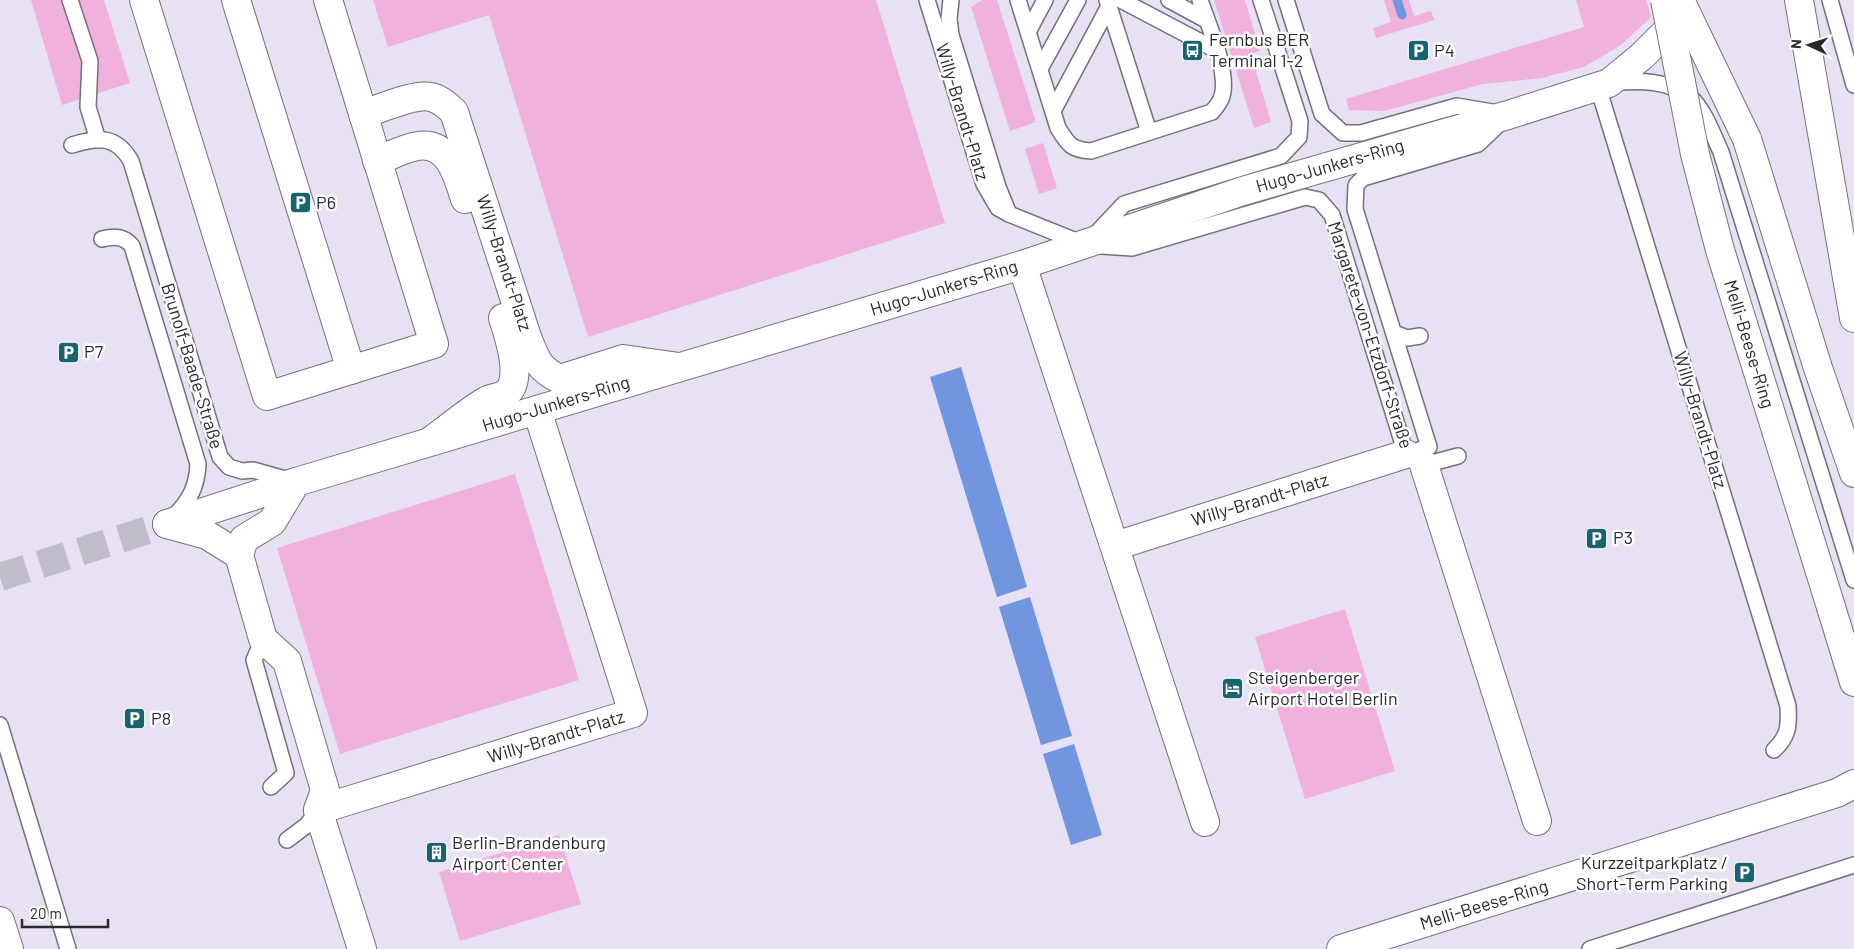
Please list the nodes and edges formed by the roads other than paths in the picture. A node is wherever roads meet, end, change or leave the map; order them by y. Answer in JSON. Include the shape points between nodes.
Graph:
{"nodes":[{"id":1,"x":70,"y":0,"type":"edge"},
{"id":2,"x":144,"y":0,"type":"edge"},
{"id":3,"x":236,"y":0,"type":"edge"},
{"id":4,"x":328,"y":0,"type":"edge"},
{"id":5,"x":927,"y":0,"type":"edge"},
{"id":6,"x":951,"y":0,"type":"edge"},
{"id":7,"x":1018,"y":0,"type":"edge"},
{"id":8,"x":1045,"y":0,"type":"edge"},
{"id":9,"x":1078,"y":0,"type":"edge"},
{"id":10,"x":1169,"y":0,"type":"edge"},
{"id":11,"x":1200,"y":0,"type":"edge"},
{"id":12,"x":1261,"y":0,"type":"edge"},
{"id":13,"x":1286,"y":0,"type":"edge"},
{"id":14,"x":1665,"y":0,"type":"edge"},
{"id":15,"x":1680,"y":0,"type":"edge"},
{"id":16,"x":1690,"y":0,"type":"edge"},
{"id":17,"x":1799,"y":0,"type":"edge"},
{"id":18,"x":1830,"y":0,"type":"edge"},
{"id":19,"x":1112,"y":2,"type":"edge"},
{"id":20,"x":1206,"y":20,"type":"junction"},
{"id":21,"x":1028,"y":32,"type":"junction"},
{"id":22,"x":1216,"y":50,"type":"junction"},
{"id":23,"x":1040,"y":69,"type":"junction"},
{"id":24,"x":1604,"y":85,"type":"junction"},
{"id":25,"x":1854,"y":85,"type":"edge"},
{"id":26,"x":1053,"y":111,"type":"junction"},
{"id":27,"x":363,"y":114,"type":"junction"},
{"id":28,"x":1508,"y":115,"type":"junction"},
{"id":29,"x":1149,"y":132,"type":"junction"},
{"id":30,"x":98,"y":140,"type":"junction"},
{"id":31,"x":72,"y":144,"type":"dead end"},
{"id":32,"x":377,"y":160,"type":"junction"},
{"id":33,"x":1009,"y":214,"type":"junction"},
{"id":34,"x":102,"y":239,"type":"dead end"},
{"id":35,"x":1086,"y":245,"type":"junction"},
{"id":36,"x":1022,"y":265,"type":"junction"},
{"id":37,"x":1854,"y":318,"type":"edge"},
{"id":38,"x":1394,"y":333,"type":"junction"},
{"id":39,"x":1420,"y":336,"type":"dead end"},
{"id":40,"x":679,"y":367,"type":"junction"},
{"id":41,"x":351,"y":370,"type":"junction"},
{"id":42,"x":537,"y":410,"type":"junction"},
{"id":43,"x":429,"y":442,"type":"junction"},
{"id":44,"x":1417,"y":456,"type":"junction"},
{"id":45,"x":1458,"y":456,"type":"dead end"},
{"id":46,"x":1854,"y":473,"type":"edge"},
{"id":47,"x":296,"y":482,"type":"junction"},
{"id":48,"x":167,"y":524,"type":"junction"},
{"id":49,"x":1115,"y":546,"type":"junction"},
{"id":50,"x":239,"y":555,"type":"junction"},
{"id":51,"x":1854,"y":580,"type":"edge"},
{"id":52,"x":263,"y":639,"type":"junction"},
{"id":53,"x":1854,"y":682,"type":"edge"},
{"id":54,"x":0,"y":725,"type":"edge"},
{"id":55,"x":1774,"y":750,"type":"dead end"},
{"id":56,"x":1854,"y":784,"type":"edge"},
{"id":57,"x":271,"y":787,"type":"dead end"},
{"id":58,"x":318,"y":810,"type":"junction"},
{"id":59,"x":1537,"y":821,"type":"dead end"},
{"id":60,"x":1205,"y":822,"type":"dead end"},
{"id":61,"x":287,"y":840,"type":"dead end"},
{"id":62,"x":1854,"y":865,"type":"edge"},
{"id":63,"x":0,"y":921,"type":"edge"},
{"id":64,"x":9,"y":949,"type":"edge"},
{"id":65,"x":68,"y":949,"type":"edge"},
{"id":66,"x":362,"y":949,"type":"edge"},
{"id":67,"x":1341,"y":949,"type":"edge"},
{"id":68,"x":1590,"y":949,"type":"edge"}],
"edges":[{"from":1,"to":30,"type":"lane","via":[[90,61],[88,107]]},
{"from":2,"to":41,"type":"street","via":[[267,396]]},
{"from":3,"to":41,"type":"street"},
{"from":4,"to":27,"type":"street"},
{"from":5,"to":33,"type":"lane","name":"Willy-Brandt-Platz","via":[[984,184],[998,208]]},
{"from":6,"to":33,"type":"lane","name":"Willy-Brandt-Platz","via":[[951,35]]},
{"from":7,"to":21,"type":"lane"},
{"from":8,"to":21,"type":"lane"},
{"from":9,"to":23,"type":"lane"},
{"from":10,"to":20,"type":"lane"},
{"from":11,"to":20,"type":"lane"},
{"from":12,"to":35,"type":"lane","via":[[1300,121],[1299,137],[1281,156],[1124,204]]},
{"from":13,"to":28,"type":"lane","via":[[1322,114],[1343,133],[1362,134],[1457,106]]},
{"from":14,"to":53,"type":"street","name":"Melli-Beese-Ring","bridge":true,"via":[[1695,154],[1720,250]]},
{"from":15,"to":46,"type":"street","bridge":true,"via":[[1747,139]]},
{"from":16,"to":24,"type":"street","name":"Hugo-Junkers-Ring","via":[[1642,56]]},
{"from":17,"to":37,"type":"street"},
{"from":18,"to":25,"type":"lane"},
{"from":19,"to":22,"type":"lane"},
{"from":19,"to":26,"type":"lane"},
{"from":19,"to":29,"type":"lane"},
{"from":20,"to":22,"type":"lane"},
{"from":21,"to":23,"type":"lane"},
{"from":22,"to":29,"type":"lane","via":[[1224,86],[1221,99],[1212,112]]},
{"from":23,"to":26,"type":"lane"},
{"from":24,"to":28,"type":"street","name":"Hugo-Junkers-Ring"},
{"from":24,"to":51,"type":"lane","via":[[1634,81],[1665,84],[1692,98],[1707,122],[1721,152]]},
{"from":24,"to":55,"type":"lane","name":"Willy-Brandt-Platz","via":[[1788,706],[1789,729],[1783,742]]},
{"from":26,"to":29,"type":"lane","via":[[1066,142],[1077,150],[1091,151]]},
{"from":27,"to":32,"type":"street"},
{"from":27,"to":40,"type":"street","name":"Willy-Brandt-Platz","via":[[414,98],[431,97],[454,112],[527,337],[536,360],[545,372],[560,379],[623,359]]},
{"from":28,"to":35,"type":"street","name":"Hugo-Junkers-Ring","via":[[1243,192]]},
{"from":28,"to":38,"type":"lane","name":"Margarete-von-Etzdorf-Straße","via":[[1478,144],[1363,178],[1356,185],[1355,209]]},
{"from":30,"to":31,"type":"lane"},
{"from":30,"to":47,"type":"lane","name":"Brunolf-Baade-Straße","via":[[109,140],[118,145],[131,161],[220,457],[228,467]]},
{"from":32,"to":41,"type":"street","via":[[434,344]]},
{"from":32,"to":43,"type":"street","name":"Willy-Brandt-Platz","via":[[418,146],[440,151],[452,163],[512,344],[513,384],[505,394],[487,400]]},
{"from":33,"to":35,"type":"lane","name":"Willy-Brandt-Platz"},
{"from":34,"to":48,"type":"lane","name":"Brunolf-Baade-Straße","via":[[120,237],[132,246],[198,464],[193,493]]},
{"from":35,"to":36,"type":"street","name":"Hugo-Junkers-Ring"},
{"from":35,"to":44,"type":"lane","name":"Margarete-von-Etzdorf-Straße","via":[[1132,248],[1305,197],[1319,200],[1332,215]]},
{"from":36,"to":40,"type":"street","name":"Hugo-Junkers-Ring"},
{"from":36,"to":49,"type":"street"},
{"from":38,"to":39,"type":"lane","via":[[1407,338]]},
{"from":38,"to":44,"type":"lane","name":"Margarete-von-Etzdorf-Straße","via":[[1429,447]]},
{"from":40,"to":42,"type":"street","name":"Hugo-Junkers-Ring"},
{"from":42,"to":43,"type":"street","name":"Hugo-Junkers-Ring"},
{"from":42,"to":58,"type":"street","name":"Willy-Brandt-Platz","via":[[633,713]]},
{"from":43,"to":47,"type":"street","name":"Hugo-Junkers-Ring"},
{"from":44,"to":45,"type":"lane"},
{"from":44,"to":49,"type":"street","name":"Willy-Brandt-Platz"},
{"from":44,"to":59,"type":"street","name":"Margarete-von-Etzdorf-Straße"},
{"from":47,"to":48,"type":"street","name":"Hugo-Junkers-Ring"},
{"from":47,"to":50,"type":"street","via":[[272,522],[244,539]]},
{"from":48,"to":50,"type":"street","via":[[206,535]]},
{"from":49,"to":60,"type":"street"},
{"from":50,"to":52,"type":"street"},
{"from":52,"to":57,"type":"lane","via":[[254,660],[286,773]]},
{"from":52,"to":58,"type":"street","via":[[287,661],[325,790]]},
{"from":54,"to":65,"type":"lane"},
{"from":56,"to":67,"type":"street","name":"Melli-Beese-Ring","via":[[1837,794]]},
{"from":58,"to":61,"type":"lane","via":[[308,825]]},
{"from":58,"to":66,"type":"street"},
{"from":62,"to":68,"type":"lane"},
{"from":63,"to":64,"type":"street"}]}
